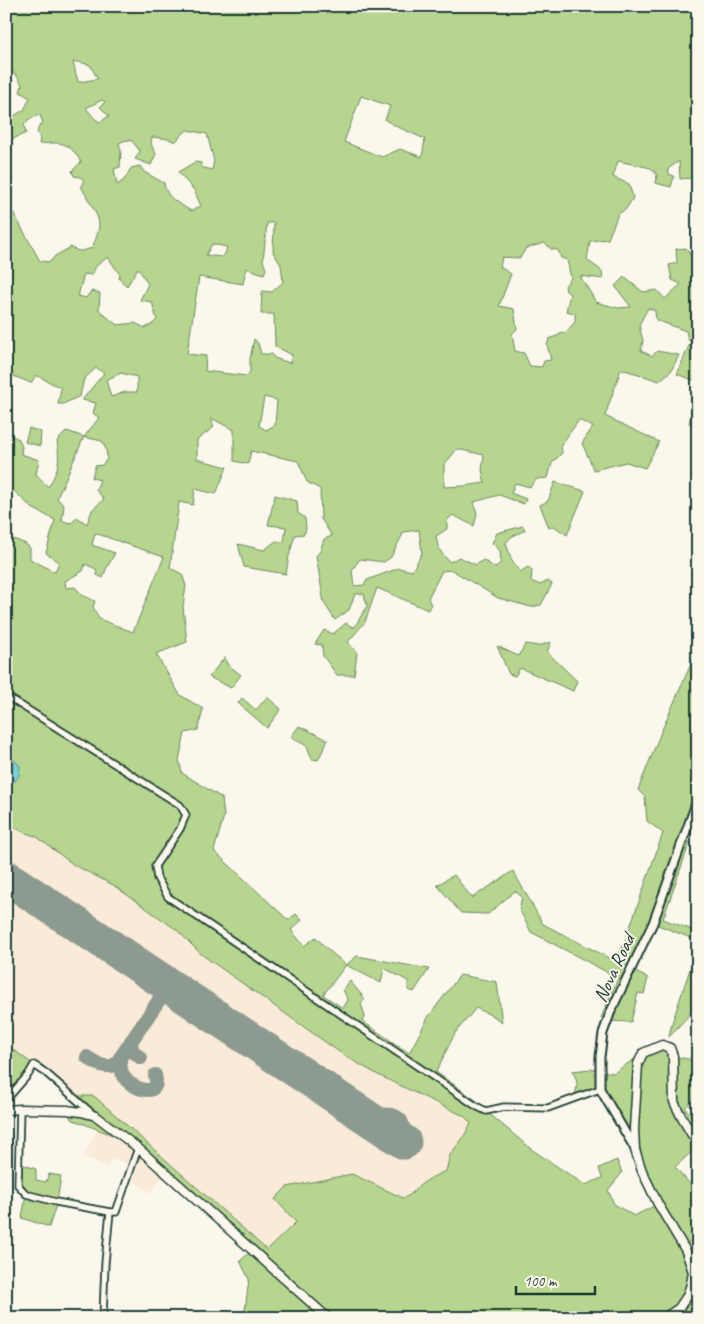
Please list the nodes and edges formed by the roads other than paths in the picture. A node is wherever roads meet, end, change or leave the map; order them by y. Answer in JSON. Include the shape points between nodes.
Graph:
{"nodes":[{"id":1,"x":6,"y":696,"type":"edge"},
{"id":2,"x":698,"y":798,"type":"edge"},
{"id":3,"x":600,"y":1089,"type":"junction"},
{"id":4,"x":6,"y":1100,"type":"edge"},
{"id":5,"x":20,"y":1108,"type":"junction"},
{"id":6,"x":6,"y":1110,"type":"edge"},
{"id":7,"x":96,"y":1116,"type":"junction"},
{"id":8,"x":698,"y":1140,"type":"edge"},
{"id":9,"x":138,"y":1148,"type":"junction"},
{"id":10,"x":636,"y":1150,"type":"junction"},
{"id":11,"x":110,"y":1212,"type":"junction"},
{"id":12,"x":326,"y":1317,"type":"edge"},
{"id":13,"x":103,"y":1318,"type":"edge"},
{"id":14,"x":664,"y":1318,"type":"edge"}],
"edges":[{"from":1,"to":3,"type":"street","via":[[180,805],[186,815],[155,866],[157,878],[168,897],[468,1101],[486,1111],[504,1107],[548,1108]]},
{"from":2,"to":3,"type":"street","name":"Nova Road","via":[[653,923],[611,1011],[600,1057]]},
{"from":3,"to":10,"type":"street"},
{"from":4,"to":7,"type":"street","via":[[34,1065]]},
{"from":5,"to":6,"type":"main road"},
{"from":5,"to":7,"type":"main road","via":[[67,1110]]},
{"from":5,"to":11,"type":"street","via":[[18,1185],[26,1194]]},
{"from":7,"to":9,"type":"main road"},
{"from":8,"to":10,"type":"main road","via":[[674,1102],[673,1056],[670,1048],[662,1045],[643,1053],[638,1064]]},
{"from":9,"to":11,"type":"street","via":[[116,1212]]},
{"from":9,"to":12,"type":"main road"},
{"from":10,"to":14,"type":"main road","via":[[642,1171],[686,1251],[693,1272],[687,1296],[679,1308]]},
{"from":11,"to":13,"type":"street"}]}
